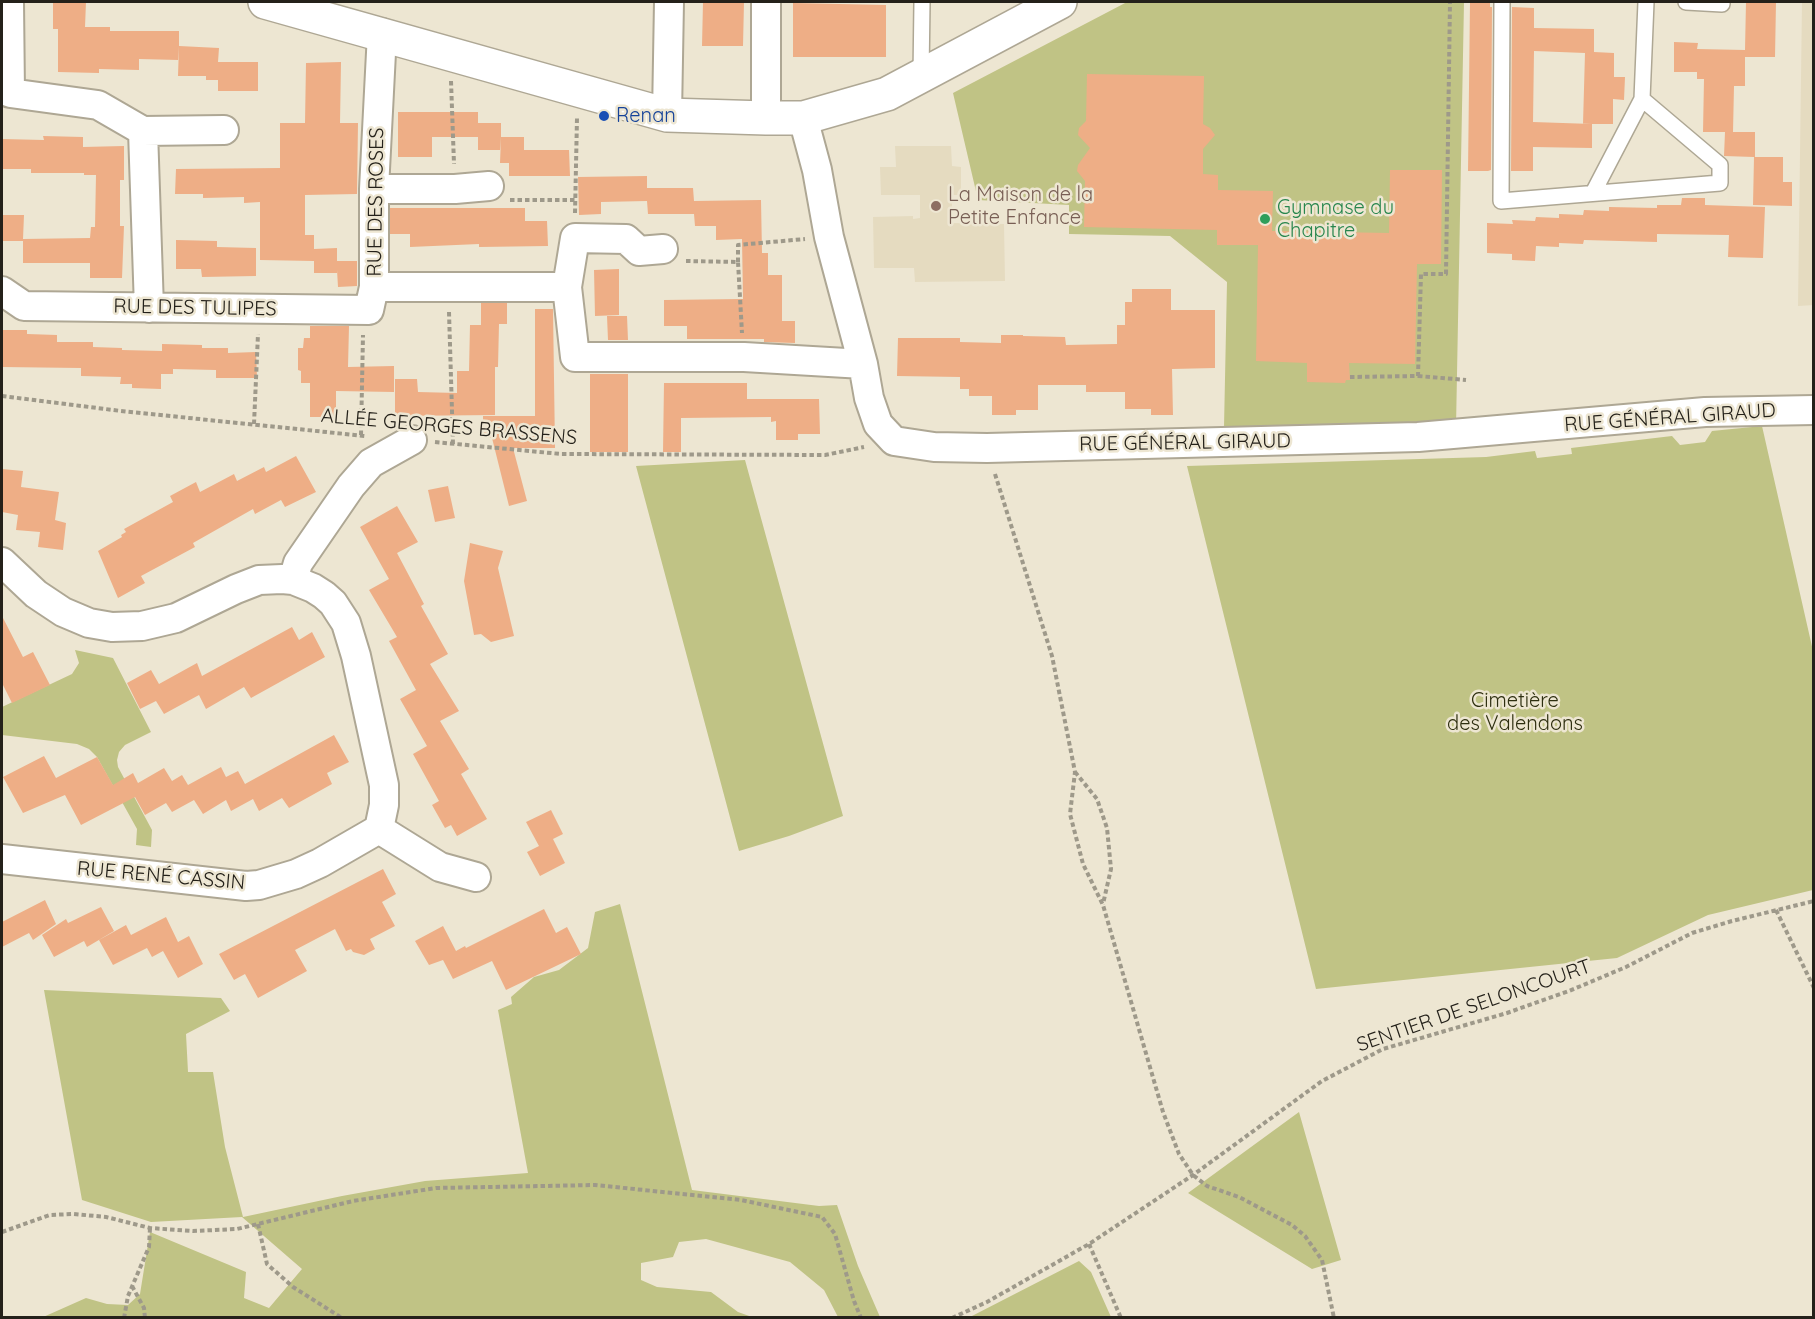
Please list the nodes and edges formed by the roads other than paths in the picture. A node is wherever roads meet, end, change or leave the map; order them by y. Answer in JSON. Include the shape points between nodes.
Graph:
{"nodes":[{"id":1,"x":9,"y":2,"type":"edge"},
{"id":2,"x":266,"y":2,"type":"edge"},
{"id":3,"x":669,"y":2,"type":"edge"},
{"id":4,"x":766,"y":2,"type":"edge"},
{"id":5,"x":922,"y":2,"type":"edge"},
{"id":6,"x":1060,"y":2,"type":"edge"},
{"id":7,"x":1502,"y":2,"type":"edge"},
{"id":8,"x":1646,"y":2,"type":"edge"},
{"id":9,"x":1686,"y":2,"type":"edge"},
{"id":10,"x":1722,"y":2,"type":"edge"},
{"id":11,"x":318,"y":9,"type":"edge"},
{"id":12,"x":382,"y":33,"type":"junction"},
{"id":13,"x":921,"y":76,"type":"junction"},
{"id":14,"x":6,"y":93,"type":"edge"},
{"id":15,"x":1642,"y":99,"type":"junction"},
{"id":16,"x":667,"y":115,"type":"junction"},
{"id":17,"x":766,"y":118,"type":"junction"},
{"id":18,"x":803,"y":118,"type":"junction"},
{"id":19,"x":224,"y":130,"type":"dead end"},
{"id":20,"x":143,"y":131,"type":"junction"},
{"id":21,"x":489,"y":186,"type":"road end"},
{"id":22,"x":374,"y":189,"type":"junction"},
{"id":23,"x":1593,"y":193,"type":"junction"},
{"id":24,"x":663,"y":249,"type":"road end"},
{"id":25,"x":567,"y":288,"type":"junction"},
{"id":26,"x":2,"y":291,"type":"edge"},
{"id":27,"x":369,"y":298,"type":"junction"},
{"id":28,"x":149,"y":308,"type":"junction"},
{"id":29,"x":863,"y":364,"type":"junction"},
{"id":30,"x":1814,"y":410,"type":"edge"},
{"id":31,"x":412,"y":440,"type":"road end"},
{"id":32,"x":2,"y":562,"type":"edge"},
{"id":33,"x":293,"y":580,"type":"junction"},
{"id":34,"x":379,"y":829,"type":"junction"},
{"id":35,"x":2,"y":859,"type":"edge"},
{"id":36,"x":476,"y":877,"type":"dead end"}],
"edges":[{"from":1,"to":14,"type":"street"},
{"from":2,"to":11,"type":"main road"},
{"from":3,"to":16,"type":"street"},
{"from":4,"to":17,"type":"street"},
{"from":5,"to":13,"type":"lane"},
{"from":6,"to":13,"type":"main road"},
{"from":7,"to":23,"type":"lane","via":[[1501,201]]},
{"from":8,"to":15,"type":"lane"},
{"from":9,"to":10,"type":"lane"},
{"from":11,"to":12,"type":"main road"},
{"from":12,"to":16,"type":"main road"},
{"from":12,"to":22,"type":"street","name":"RUE DES ROSES"},
{"from":13,"to":18,"type":"main road","via":[[887,94]]},
{"from":14,"to":20,"type":"street","via":[[98,105]]},
{"from":15,"to":23,"type":"lane"},
{"from":15,"to":23,"type":"lane","via":[[1720,165],[1720,183]]},
{"from":16,"to":17,"type":"main road"},
{"from":17,"to":18,"type":"main road"},
{"from":18,"to":29,"type":"street"},
{"from":19,"to":20,"type":"street"},
{"from":20,"to":28,"type":"street"},
{"from":21,"to":22,"type":"street"},
{"from":22,"to":27,"type":"street","name":"RUE DES ROSES"},
{"from":24,"to":25,"type":"street","via":[[639,251],[626,239],[575,238]]},
{"from":25,"to":27,"type":"street","name":"RUE DES ROSES","via":[[448,288]]},
{"from":25,"to":29,"type":"street","via":[[575,357],[744,357]]},
{"from":26,"to":28,"type":"street","name":"RUE DES TULIPES","via":[[24,306]]},
{"from":27,"to":28,"type":"street","name":"RUE DES TULIPES","via":[[260,309]]},
{"from":29,"to":30,"type":"street","name":"RUE GÉNÉRAL GIRAUD","via":[[878,424],[894,441],[934,447],[1418,437],[1705,412]]},
{"from":31,"to":33,"type":"street","via":[[371,463],[351,486],[298,563]]},
{"from":32,"to":33,"type":"street","via":[[36,594],[63,612],[112,627],[142,626],[176,618],[258,580]]},
{"from":33,"to":34,"type":"street","via":[[314,588],[333,603],[351,635],[384,785]]},
{"from":34,"to":35,"type":"street","name":"RUE RENÉ CASSIN","via":[[296,874],[253,885]]},
{"from":34,"to":36,"type":"street","via":[[440,867]]}]}
